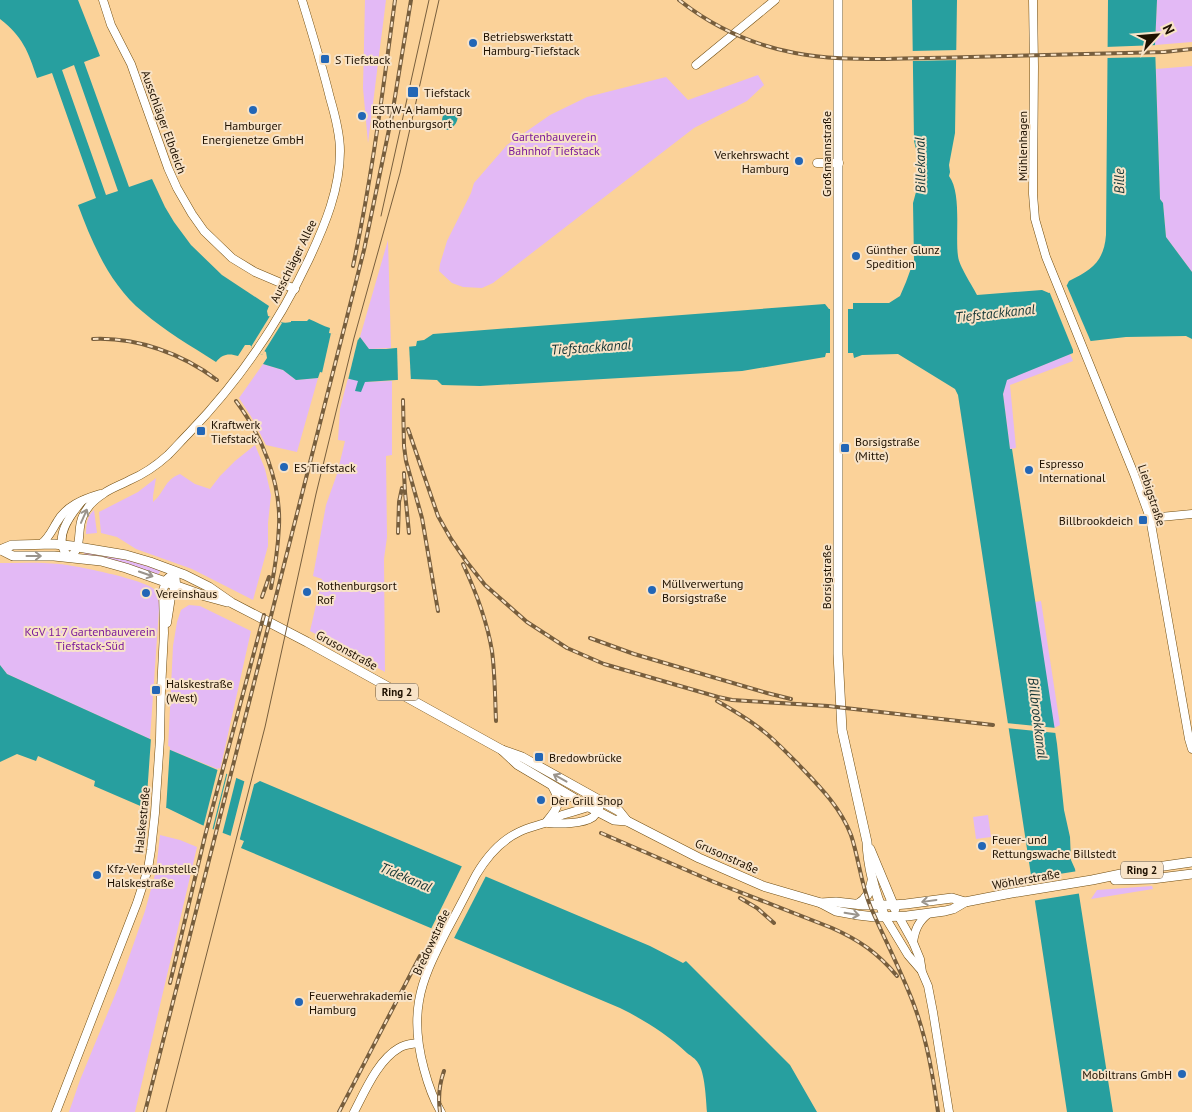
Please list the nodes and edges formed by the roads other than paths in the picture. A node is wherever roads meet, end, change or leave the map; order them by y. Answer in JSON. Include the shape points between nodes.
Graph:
{"nodes":[{"id":1,"x":103,"y":0,"type":"edge"},
{"id":2,"x":302,"y":0,"type":"edge"},
{"id":3,"x":775,"y":0,"type":"edge"},
{"id":4,"x":838,"y":0,"type":"edge"},
{"id":5,"x":1033,"y":0,"type":"edge"},
{"id":6,"x":696,"y":65,"type":"dead end"},
{"id":7,"x":817,"y":162,"type":"dead end"},
{"id":8,"x":838,"y":163,"type":"junction"},
{"id":9,"x":1058,"y":288,"type":"joint"},
{"id":10,"x":295,"y":289,"type":"junction"},
{"id":11,"x":839,"y":309,"type":"joint"},
{"id":12,"x":104,"y":493,"type":"junction"},
{"id":13,"x":82,"y":501,"type":"junction"},
{"id":14,"x":1192,"y":514,"type":"edge"},
{"id":15,"x":1150,"y":518,"type":"junction"},
{"id":16,"x":41,"y":544,"type":"junction"},
{"id":17,"x":62,"y":545,"type":"junction"},
{"id":18,"x":78,"y":546,"type":"junction"},
{"id":19,"x":0,"y":548,"type":"edge"},
{"id":20,"x":69,"y":557,"type":"junction"},
{"id":21,"x":175,"y":572,"type":"junction"},
{"id":22,"x":166,"y":581,"type":"junction"},
{"id":23,"x":175,"y":585,"type":"junction"},
{"id":24,"x":232,"y":603,"type":"junction"},
{"id":25,"x":164,"y":633,"type":"junction"},
{"id":26,"x":1192,"y":749,"type":"edge"},
{"id":27,"x":502,"y":750,"type":"junction"},
{"id":28,"x":552,"y":786,"type":"junction"},
{"id":29,"x":603,"y":802,"type":"junction"},
{"id":30,"x":593,"y":810,"type":"junction"},
{"id":31,"x":627,"y":821,"type":"junction"},
{"id":32,"x":546,"y":823,"type":"junction"},
{"id":33,"x":867,"y":842,"type":"junction"},
{"id":34,"x":1192,"y":862,"type":"edge"},
{"id":35,"x":1192,"y":874,"type":"edge"},
{"id":36,"x":872,"y":878,"type":"junction"},
{"id":37,"x":1092,"y":880,"type":"junction"},
{"id":38,"x":965,"y":902,"type":"junction"},
{"id":39,"x":820,"y":903,"type":"junction"},
{"id":40,"x":858,"y":904,"type":"junction"},
{"id":41,"x":880,"y":905,"type":"junction"},
{"id":42,"x":892,"y":905,"type":"junction"},
{"id":43,"x":928,"y":914,"type":"junction"},
{"id":44,"x":885,"y":917,"type":"junction"},
{"id":45,"x":899,"y":917,"type":"junction"},
{"id":46,"x":913,"y":942,"type":"junction"},
{"id":47,"x":922,"y":972,"type":"junction"},
{"id":48,"x":418,"y":1043,"type":"junction"},
{"id":49,"x":56,"y":1112,"type":"edge"},
{"id":50,"x":354,"y":1112,"type":"edge"},
{"id":51,"x":441,"y":1112,"type":"edge"},
{"id":52,"x":949,"y":1112,"type":"edge"}],
"edges":[{"from":1,"to":10,"type":"street","name":"Ausschläger Elbdeich","via":[[131,64],[168,168],[192,214],[204,231],[232,258]]},
{"from":2,"to":10,"type":"street","name":"Ausschläger Allee","via":[[334,113],[340,153],[328,214]]},
{"from":3,"to":6,"type":"street"},
{"from":4,"to":8,"type":"main road","name":"Großmannstraße"},
{"from":5,"to":9,"type":"street","name":"Mühlenhagen","via":[[1035,219]]},
{"from":7,"to":8,"type":"street"},
{"from":8,"to":11,"type":"main road","name":"Großmannstraße"},
{"from":9,"to":15,"type":"street","name":"Liebigstraße"},
{"from":10,"to":12,"type":"street","name":"Ausschläger Allee","via":[[256,351],[205,416],[168,454],[140,475]]},
{"from":11,"to":33,"type":"main road","name":"Borsigstraße","via":[[840,722]]},
{"from":12,"to":13,"type":"street","name":"Ausschläger Allee"},
{"from":18,"to":12,"type":"street","name":"Ausschläger Allee","one_way":true,"via":[[82,517],[94,500]]},
{"from":13,"to":16,"type":"street","name":"Ausschläger Allee","via":[[62,514]]},
{"from":13,"to":17,"type":"street","via":[[66,526]]},
{"from":14,"to":15,"type":"street"},
{"from":15,"to":26,"type":"street","name":"Liebigstraße"},
{"from":16,"to":17,"type":"main road","number":"Ring 2"},
{"from":16,"to":19,"type":"main road","number":"Ring 2"},
{"from":17,"to":18,"type":"main road","name":"Grusonstraße","number":"Ring 2"},
{"from":17,"to":20,"type":"street"},
{"from":18,"to":20,"type":"street"},
{"from":18,"to":21,"type":"main road","name":"Grusonstraße","number":"Ring 2","via":[[126,555]]},
{"from":19,"to":20,"type":"main road","number":"Ring 2","one_way":true,"via":[[14,556]]},
{"from":20,"to":22,"type":"main road","name":"Grusonstraße","number":"Ring 2","one_way":true,"via":[[111,564]]},
{"from":21,"to":22,"type":"street"},
{"from":21,"to":23,"type":"street","name":"Halskestraße"},
{"from":21,"to":24,"type":"main road","name":"Grusonstraße","number":"Ring 2","via":[[209,587]]},
{"from":22,"to":23,"type":"main road","name":"Grusonstraße","number":"Ring 2"},
{"from":22,"to":25,"type":"street","name":"Halskestraße","via":[[163,590]]},
{"from":23,"to":24,"type":"main road","name":"Grusonstraße","number":"Ring 2"},
{"from":23,"to":25,"type":"street","name":"Halskestraße"},
{"from":24,"to":27,"type":"main road","name":"Grusonstraße","number":"Ring 2"},
{"from":25,"to":49,"type":"street","name":"Halskestraße","via":[[155,813],[148,869]]},
{"from":27,"to":28,"type":"main road","name":"Grusonstraße","number":"Ring 2","via":[[518,765]]},
{"from":29,"to":27,"type":"main road","name":"Grusonstraße","number":"Ring 2","one_way":true,"via":[[522,757]]},
{"from":28,"to":30,"type":"main road","name":"Grusonstraße","number":"Ring 2"},
{"from":28,"to":32,"type":"street","via":[[558,805]]},
{"from":29,"to":30,"type":"street","name":"Bredowstraße"},
{"from":29,"to":31,"type":"main road","name":"Grusonstraße","number":"Ring 2","via":[[620,811]]},
{"from":30,"to":31,"type":"main road","name":"Grusonstraße","number":"Ring 2","via":[[614,820]]},
{"from":30,"to":32,"type":"street","name":"Bredowstraße","via":[[561,816]]},
{"from":31,"to":39,"type":"main road","name":"Grusonstraße","number":"Ring 2","via":[[699,858],[764,886]]},
{"from":32,"to":48,"type":"street","name":"Bredowstraße","via":[[517,832],[482,866],[425,978],[419,999]]},
{"from":33,"to":36,"type":"main road","name":"Borsigstraße"},
{"from":33,"to":42,"type":"main road","name":"Borsigstraße"},
{"from":34,"to":37,"type":"main road","name":"Wöhlerstraße","number":"Ring 2"},
{"from":35,"to":37,"type":"main road","name":"Wöhlerstraße","number":"Ring 2","via":[[1152,879]]},
{"from":36,"to":40,"type":"main road","via":[[868,894]]},
{"from":36,"to":41,"type":"main road","name":"Borsigstraße"},
{"from":37,"to":38,"type":"main road","name":"Wöhlerstraße","number":"Ring 2"},
{"from":38,"to":42,"type":"main road","name":"Wöhlerstraße","number":"Ring 2","one_way":true,"via":[[952,898]]},
{"from":38,"to":43,"type":"main road","name":"Wöhlerstraße","number":"Ring 2","via":[[953,909]]},
{"from":39,"to":40,"type":"main road","name":"Grusonstraße","number":"Ring 2"},
{"from":39,"to":44,"type":"main road","name":"Grusonstraße","number":"Ring 2","one_way":true,"via":[[858,916]]},
{"from":40,"to":41,"type":"main road","name":"Grusonstraße","number":"Ring 2"},
{"from":41,"to":42,"type":"main road","name":"Grusonstraße","number":"Ring 2"},
{"from":41,"to":44,"type":"main road","name":"Borsigstraße"},
{"from":42,"to":45,"type":"main road","name":"Borsigstraße"},
{"from":43,"to":45,"type":"main road","name":"Wöhlerstraße","number":"Ring 2"},
{"from":43,"to":46,"type":"street","via":[[916,927]]},
{"from":44,"to":45,"type":"main road","name":"Wöhlerstraße","number":"Ring 2"},
{"from":44,"to":47,"type":"street"},
{"from":45,"to":46,"type":"street"},
{"from":46,"to":47,"type":"street"},
{"from":47,"to":52,"type":"street","via":[[934,1012]]},
{"from":48,"to":50,"type":"street","via":[[392,1052],[374,1074]]},
{"from":48,"to":51,"type":"street","name":"Bredowstraße","via":[[426,1076]]}]}
